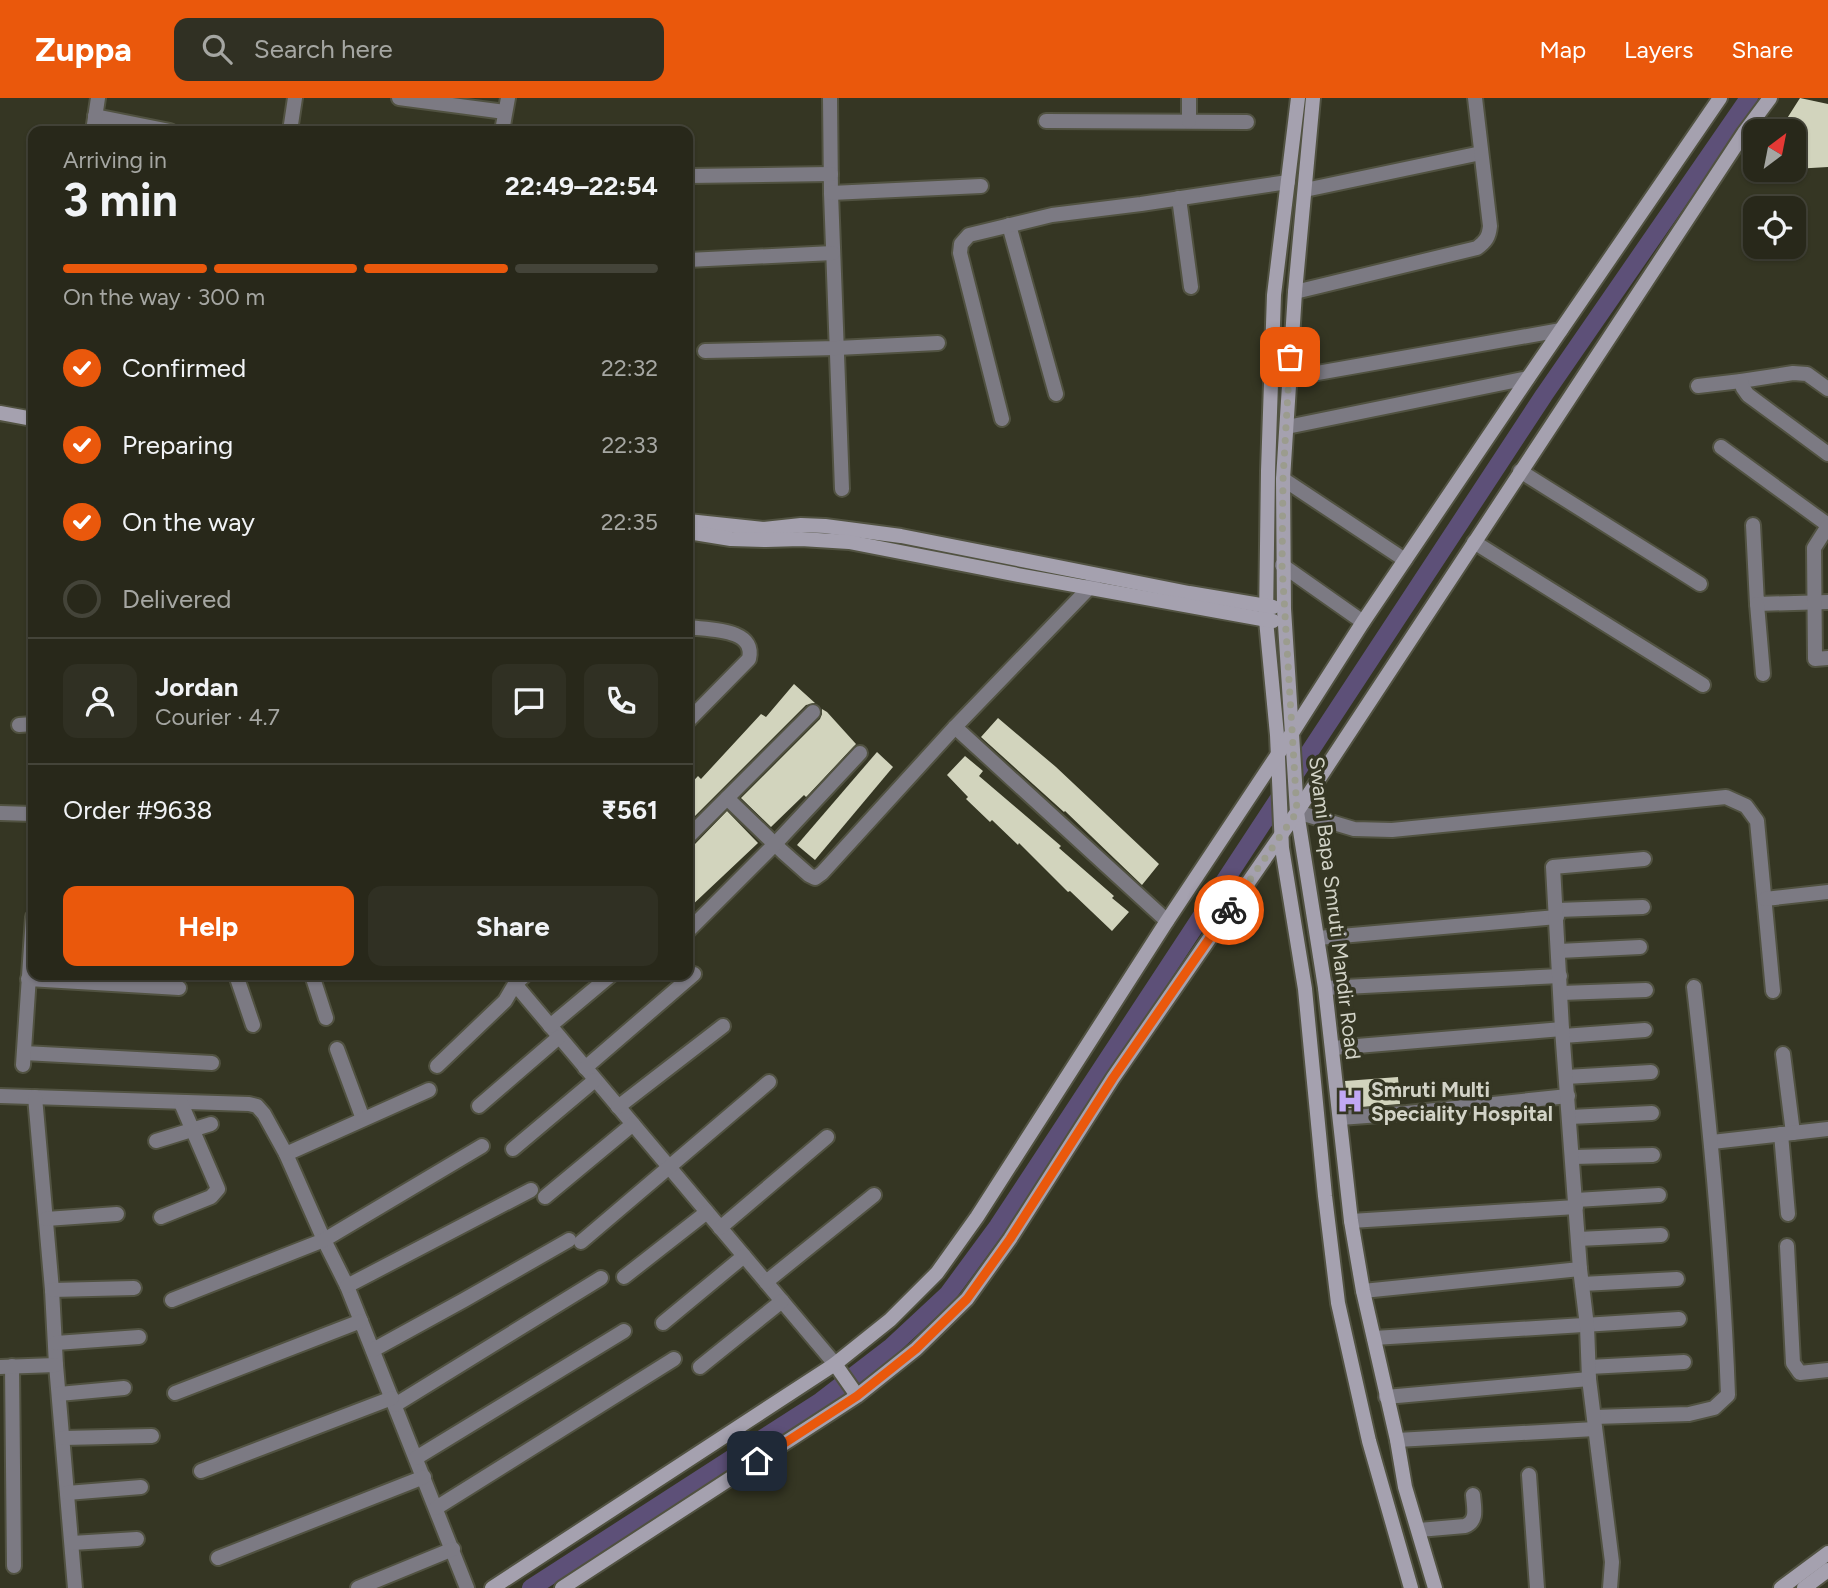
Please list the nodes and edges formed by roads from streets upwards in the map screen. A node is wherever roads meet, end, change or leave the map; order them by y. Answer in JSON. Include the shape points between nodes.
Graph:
{"nodes":[{"id":1,"x":98,"y":98,"type":"edge"},
{"id":2,"x":295,"y":98,"type":"edge"},
{"id":3,"x":399,"y":98,"type":"edge"},
{"id":4,"x":830,"y":98,"type":"edge"},
{"id":5,"x":1189,"y":98,"type":"edge"},
{"id":6,"x":1298,"y":98,"type":"edge"},
{"id":7,"x":1313,"y":98,"type":"edge"},
{"id":8,"x":1475,"y":98,"type":"edge"},
{"id":9,"x":1720,"y":98,"type":"edge"},
{"id":10,"x":1770,"y":98,"type":"edge"},
{"id":11,"x":506,"y":105,"type":"edge"},
{"id":12,"x":1046,"y":121,"type":"dead end"},
{"id":13,"x":1189,"y":121,"type":"junction"},
{"id":14,"x":1247,"y":122,"type":"dead end"},
{"id":15,"x":94,"y":124,"type":"edge"},
{"id":16,"x":116,"y":126,"type":"edge"},
{"id":17,"x":291,"y":126,"type":"edge"},
{"id":18,"x":503,"y":126,"type":"edge"},
{"id":19,"x":1481,"y":153,"type":"junction"},
{"id":20,"x":831,"y":174,"type":"junction"},
{"id":21,"x":693,"y":176,"type":"edge"},
{"id":22,"x":1288,"y":181,"type":"junction"},
{"id":23,"x":981,"y":186,"type":"dead end"},
{"id":24,"x":1305,"y":190,"type":"junction"},
{"id":25,"x":831,"y":193,"type":"junction"},
{"id":26,"x":1179,"y":198,"type":"junction"},
{"id":27,"x":1009,"y":225,"type":"junction"},
{"id":28,"x":833,"y":253,"type":"junction"},
{"id":29,"x":693,"y":260,"type":"edge"},
{"id":30,"x":1192,"y":287,"type":"dead end"},
{"id":31,"x":1295,"y":292,"type":"junction"},
{"id":32,"x":1561,"y":330,"type":"junction"},
{"id":33,"x":938,"y":343,"type":"dead end"},
{"id":34,"x":837,"y":348,"type":"junction"},
{"id":35,"x":705,"y":351,"type":"dead end"},
{"id":36,"x":1289,"y":378,"type":"junction"},
{"id":37,"x":1528,"y":378,"type":"junction"},
{"id":38,"x":1741,"y":381,"type":"junction"},
{"id":39,"x":1698,"y":386,"type":"dead end"},
{"id":40,"x":1828,"y":389,"type":"edge"},
{"id":41,"x":1056,"y":394,"type":"dead end"},
{"id":42,"x":0,"y":413,"type":"edge"},
{"id":43,"x":28,"y":418,"type":"edge"},
{"id":44,"x":1002,"y":419,"type":"dead end"},
{"id":45,"x":1287,"y":427,"type":"junction"},
{"id":46,"x":1721,"y":447,"type":"dead end"},
{"id":47,"x":1828,"y":454,"type":"edge"},
{"id":48,"x":1520,"y":471,"type":"junction"},
{"id":49,"x":1283,"y":479,"type":"junction"},
{"id":50,"x":842,"y":489,"type":"dead end"},
{"id":51,"x":693,"y":521,"type":"edge"},
{"id":52,"x":1753,"y":525,"type":"dead end"},
{"id":53,"x":1828,"y":525,"type":"edge"},
{"id":54,"x":693,"y":533,"type":"edge"},
{"id":55,"x":772,"y":535,"type":"junction"},
{"id":56,"x":1474,"y":542,"type":"junction"},
{"id":57,"x":1405,"y":561,"type":"junction"},
{"id":58,"x":1282,"y":565,"type":"junction"},
{"id":59,"x":1093,"y":581,"type":"junction"},
{"id":60,"x":1700,"y":583,"type":"dead end"},
{"id":61,"x":1821,"y":602,"type":"edge"},
{"id":62,"x":1757,"y":604,"type":"junction"},
{"id":63,"x":1266,"y":613,"type":"junction"},
{"id":64,"x":1284,"y":616,"type":"junction"},
{"id":65,"x":1363,"y":622,"type":"junction"},
{"id":66,"x":693,"y":628,"type":"edge"},
{"id":67,"x":1828,"y":658,"type":"edge"},
{"id":68,"x":1763,"y":674,"type":"dead end"},
{"id":69,"x":1703,"y":685,"type":"dead end"},
{"id":70,"x":813,"y":712,"type":"dead end"},
{"id":71,"x":693,"y":715,"type":"edge"},
{"id":72,"x":955,"y":727,"type":"junction"},
{"id":73,"x":1292,"y":733,"type":"junction"},
{"id":74,"x":860,"y":752,"type":"dead end"},
{"id":75,"x":1278,"y":755,"type":"junction"},
{"id":76,"x":727,"y":798,"type":"junction"},
{"id":77,"x":1297,"y":812,"type":"junction"},
{"id":78,"x":0,"y":813,"type":"edge"},
{"id":79,"x":28,"y":814,"type":"edge"},
{"id":80,"x":693,"y":832,"type":"edge"},
{"id":81,"x":1282,"y":834,"type":"junction"},
{"id":82,"x":775,"y":844,"type":"junction"},
{"id":83,"x":1644,"y":859,"type":"dead end"},
{"id":84,"x":1828,"y":892,"type":"edge"},
{"id":85,"x":1765,"y":899,"type":"junction"},
{"id":86,"x":1643,"y":907,"type":"dead end"},
{"id":87,"x":1557,"y":914,"type":"junction"},
{"id":88,"x":1167,"y":921,"type":"junction"},
{"id":89,"x":693,"y":926,"type":"edge"},
{"id":90,"x":1318,"y":938,"type":"junction"},
{"id":91,"x":1640,"y":947,"type":"dead end"},
{"id":92,"x":1559,"y":951,"type":"junction"},
{"id":93,"x":1560,"y":976,"type":"junction"},
{"id":94,"x":28,"y":979,"type":"edge"},
{"id":95,"x":45,"y":980,"type":"edge"},
{"id":96,"x":238,"y":980,"type":"edge"},
{"id":97,"x":314,"y":980,"type":"edge"},
{"id":98,"x":519,"y":980,"type":"edge"},
{"id":99,"x":521,"y":980,"type":"edge"},
{"id":100,"x":606,"y":980,"type":"edge"},
{"id":101,"x":687,"y":980,"type":"edge"},
{"id":102,"x":1694,"y":987,"type":"dead end"},
{"id":103,"x":179,"y":988,"type":"dead end"},
{"id":104,"x":1325,"y":988,"type":"junction"},
{"id":105,"x":1646,"y":990,"type":"dead end"},
{"id":106,"x":1773,"y":990,"type":"dead end"},
{"id":107,"x":1561,"y":993,"type":"junction"},
{"id":108,"x":326,"y":1018,"type":"dead end"},
{"id":109,"x":253,"y":1026,"type":"dead end"},
{"id":110,"x":723,"y":1026,"type":"dead end"},
{"id":111,"x":1645,"y":1030,"type":"dead end"},
{"id":112,"x":555,"y":1031,"type":"junction"},
{"id":113,"x":1563,"y":1032,"type":"junction"},
{"id":114,"x":1333,"y":1048,"type":"junction"},
{"id":115,"x":337,"y":1049,"type":"dead end"},
{"id":116,"x":1783,"y":1054,"type":"dead end"},
{"id":117,"x":212,"y":1063,"type":"dead end"},
{"id":118,"x":437,"y":1066,"type":"dead end"},
{"id":119,"x":585,"y":1068,"type":"junction"},
{"id":120,"x":1651,"y":1072,"type":"dead end"},
{"id":121,"x":1566,"y":1077,"type":"junction"},
{"id":122,"x":595,"y":1080,"type":"junction"},
{"id":123,"x":769,"y":1082,"type":"dead end"},
{"id":124,"x":429,"y":1090,"type":"dead end"},
{"id":125,"x":0,"y":1096,"type":"edge"},
{"id":126,"x":1568,"y":1096,"type":"junction"},
{"id":127,"x":35,"y":1097,"type":"junction"},
{"id":128,"x":181,"y":1103,"type":"junction"},
{"id":129,"x":479,"y":1106,"type":"dead end"},
{"id":130,"x":618,"y":1107,"type":"junction"},
{"id":131,"x":1652,"y":1113,"type":"dead end"},
{"id":132,"x":1570,"y":1117,"type":"junction"},
{"id":133,"x":1340,"y":1118,"type":"junction"},
{"id":134,"x":363,"y":1119,"type":"junction"},
{"id":135,"x":211,"y":1124,"type":"dead end"},
{"id":136,"x":633,"y":1125,"type":"junction"},
{"id":137,"x":1828,"y":1129,"type":"edge"},
{"id":138,"x":193,"y":1131,"type":"junction"},
{"id":139,"x":1787,"y":1134,"type":"junction"},
{"id":140,"x":827,"y":1137,"type":"dead end"},
{"id":141,"x":156,"y":1141,"type":"dead end"},
{"id":142,"x":1712,"y":1142,"type":"junction"},
{"id":143,"x":482,"y":1146,"type":"dead end"},
{"id":144,"x":513,"y":1149,"type":"dead end"},
{"id":145,"x":286,"y":1154,"type":"junction"},
{"id":146,"x":1653,"y":1155,"type":"dead end"},
{"id":147,"x":1573,"y":1157,"type":"junction"},
{"id":148,"x":669,"y":1167,"type":"junction"},
{"id":149,"x":531,"y":1190,"type":"dead end"},
{"id":150,"x":873,"y":1195,"type":"dead end"},
{"id":151,"x":1659,"y":1195,"type":"dead end"},
{"id":152,"x":545,"y":1197,"type":"dead end"},
{"id":153,"x":1576,"y":1204,"type":"junction"},
{"id":154,"x":707,"y":1212,"type":"junction"},
{"id":155,"x":117,"y":1214,"type":"dead end"},
{"id":156,"x":1788,"y":1214,"type":"dead end"},
{"id":157,"x":161,"y":1217,"type":"dead end"},
{"id":158,"x":46,"y":1219,"type":"junction"},
{"id":159,"x":1351,"y":1221,"type":"junction"},
{"id":160,"x":720,"y":1228,"type":"junction"},
{"id":161,"x":1661,"y":1235,"type":"dead end"},
{"id":162,"x":1578,"y":1239,"type":"junction"},
{"id":163,"x":324,"y":1240,"type":"junction"},
{"id":164,"x":1787,"y":1246,"type":"dead end"},
{"id":165,"x":744,"y":1256,"type":"junction"},
{"id":166,"x":1580,"y":1269,"type":"junction"},
{"id":167,"x":624,"y":1277,"type":"dead end"},
{"id":168,"x":601,"y":1278,"type":"dead end"},
{"id":169,"x":1677,"y":1279,"type":"dead end"},
{"id":170,"x":766,"y":1282,"type":"junction"},
{"id":171,"x":1582,"y":1284,"type":"junction"},
{"id":172,"x":347,"y":1286,"type":"junction"},
{"id":173,"x":134,"y":1287,"type":"dead end"},
{"id":174,"x":52,"y":1290,"type":"junction"},
{"id":175,"x":1363,"y":1291,"type":"junction"},
{"id":176,"x":172,"y":1300,"type":"dead end"},
{"id":177,"x":782,"y":1301,"type":"junction"},
{"id":178,"x":1679,"y":1319,"type":"dead end"},
{"id":179,"x":361,"y":1321,"type":"junction"},
{"id":180,"x":663,"y":1323,"type":"dead end"},
{"id":181,"x":1587,"y":1326,"type":"junction"},
{"id":182,"x":624,"y":1331,"type":"dead end"},
{"id":183,"x":139,"y":1337,"type":"dead end"},
{"id":184,"x":1374,"y":1338,"type":"junction"},
{"id":185,"x":56,"y":1343,"type":"junction"},
{"id":186,"x":373,"y":1350,"type":"junction"},
{"id":187,"x":674,"y":1359,"type":"dead end"},
{"id":188,"x":1684,"y":1362,"type":"dead end"},
{"id":189,"x":835,"y":1364,"type":"junction"},
{"id":190,"x":56,"y":1365,"type":"junction"},
{"id":191,"x":6,"y":1366,"type":"edge"},
{"id":192,"x":700,"y":1367,"type":"dead end"},
{"id":193,"x":1828,"y":1370,"type":"edge"},
{"id":194,"x":1589,"y":1373,"type":"junction"},
{"id":195,"x":124,"y":1388,"type":"dead end"},
{"id":196,"x":175,"y":1393,"type":"dead end"},
{"id":197,"x":59,"y":1394,"type":"junction"},
{"id":198,"x":857,"y":1395,"type":"junction"},
{"id":199,"x":1386,"y":1396,"type":"junction"},
{"id":200,"x":393,"y":1401,"type":"junction"},
{"id":201,"x":1594,"y":1423,"type":"junction"},
{"id":202,"x":152,"y":1436,"type":"dead end"},
{"id":203,"x":63,"y":1438,"type":"junction"},
{"id":204,"x":1397,"y":1440,"type":"junction"},
{"id":205,"x":416,"y":1458,"type":"junction"},
{"id":206,"x":201,"y":1471,"type":"dead end"},
{"id":207,"x":1529,"y":1475,"type":"dead end"},
{"id":208,"x":424,"y":1477,"type":"junction"},
{"id":209,"x":141,"y":1487,"type":"dead end"},
{"id":210,"x":67,"y":1493,"type":"junction"},
{"id":211,"x":1473,"y":1495,"type":"dead end"},
{"id":212,"x":436,"y":1508,"type":"junction"},
{"id":213,"x":1419,"y":1530,"type":"junction"},
{"id":214,"x":136,"y":1539,"type":"dead end"},
{"id":215,"x":72,"y":1543,"type":"junction"},
{"id":216,"x":453,"y":1549,"type":"junction"},
{"id":217,"x":1828,"y":1553,"type":"edge"},
{"id":218,"x":218,"y":1558,"type":"dead end"},
{"id":219,"x":14,"y":1566,"type":"dead end"},
{"id":220,"x":1828,"y":1570,"type":"edge"},
{"id":221,"x":75,"y":1588,"type":"edge"},
{"id":222,"x":358,"y":1588,"type":"edge"},
{"id":223,"x":467,"y":1588,"type":"edge"},
{"id":224,"x":492,"y":1588,"type":"edge"},
{"id":225,"x":562,"y":1588,"type":"edge"},
{"id":226,"x":1410,"y":1588,"type":"edge"},
{"id":227,"x":1435,"y":1588,"type":"edge"},
{"id":228,"x":1537,"y":1588,"type":"edge"},
{"id":229,"x":1611,"y":1588,"type":"edge"},
{"id":230,"x":1781,"y":1588,"type":"edge"},
{"id":231,"x":1804,"y":1588,"type":"edge"}],
"edges":[{"from":1,"to":15,"type":"street"},
{"from":2,"to":17,"type":"street"},
{"from":3,"to":11,"type":"street"},
{"from":4,"to":20,"type":"street"},
{"from":5,"to":13,"type":"street"},
{"from":6,"to":22,"type":"street"},
{"from":7,"to":24,"type":"street","name":"Swami Bapa Smruti Mandir Road"},
{"from":8,"to":19,"type":"street"},
{"from":9,"to":32,"type":"street"},
{"from":10,"to":48,"type":"street"},
{"from":11,"to":18,"type":"street"},
{"from":12,"to":13,"type":"street"},
{"from":13,"to":14,"type":"street"},
{"from":15,"to":16,"type":"street"},
{"from":19,"to":24,"type":"street"},
{"from":19,"to":31,"type":"street","via":[[1490,226],[1486,242],[1477,248]]},
{"from":20,"to":21,"type":"street"},
{"from":20,"to":25,"type":"street"},
{"from":22,"to":26,"type":"street"},
{"from":22,"to":63,"type":"street","via":[[1271,345]]},
{"from":23,"to":25,"type":"street"},
{"from":24,"to":31,"type":"street","name":"Swami Bapa Smruti Mandir Road"},
{"from":25,"to":28,"type":"street"},
{"from":26,"to":27,"type":"street"},
{"from":26,"to":30,"type":"street"},
{"from":27,"to":41,"type":"street"},
{"from":27,"to":44,"type":"street","via":[[969,234],[960,253]]},
{"from":28,"to":29,"type":"street"},
{"from":28,"to":34,"type":"street"},
{"from":31,"to":36,"type":"street","name":"Swami Bapa Smruti Mandir Road"},
{"from":32,"to":36,"type":"street"},
{"from":32,"to":37,"type":"street"},
{"from":33,"to":34,"type":"street"},
{"from":34,"to":35,"type":"street"},
{"from":34,"to":50,"type":"street"},
{"from":36,"to":45,"type":"street","name":"Swami Bapa Smruti Mandir Road"},
{"from":37,"to":45,"type":"street"},
{"from":37,"to":57,"type":"street"},
{"from":38,"to":39,"type":"street"},
{"from":38,"to":40,"type":"street","via":[[1807,374]]},
{"from":38,"to":47,"type":"street","via":[[1748,395]]},
{"from":42,"to":43,"type":"street"},
{"from":45,"to":49,"type":"street","name":"Swami Bapa Smruti Mandir Road"},
{"from":46,"to":53,"type":"street"},
{"from":48,"to":56,"type":"street"},
{"from":48,"to":60,"type":"street"},
{"from":49,"to":57,"type":"street"},
{"from":49,"to":58,"type":"street","name":"Swami Bapa Smruti Mandir Road"},
{"from":51,"to":55,"type":"street"},
{"from":52,"to":62,"type":"street"},
{"from":53,"to":61,"type":"street","via":[[1814,548]]},
{"from":54,"to":55,"type":"street","via":[[731,539]]},
{"from":55,"to":59,"type":"street","via":[[849,542],[1018,575]]},
{"from":56,"to":69,"type":"street"},
{"from":56,"to":77,"type":"street"},
{"from":57,"to":65,"type":"street"},
{"from":58,"to":64,"type":"street","name":"Swami Bapa Smruti Mandir Road"},
{"from":58,"to":65,"type":"street"},
{"from":59,"to":63,"type":"street"},
{"from":59,"to":72,"type":"street"},
{"from":61,"to":62,"type":"street"},
{"from":61,"to":67,"type":"street","via":[[1815,659]]},
{"from":62,"to":68,"type":"street"},
{"from":63,"to":64,"type":"street"},
{"from":63,"to":75,"type":"street"},
{"from":64,"to":73,"type":"street","name":"Swami Bapa Smruti Mandir Road"},
{"from":65,"to":73,"type":"street"},
{"from":66,"to":71,"type":"street","via":[[729,632],[745,639],[751,650],[749,659]]},
{"from":70,"to":76,"type":"street"},
{"from":72,"to":82,"type":"street","via":[[815,878]]},
{"from":72,"to":88,"type":"street"},
{"from":73,"to":75,"type":"street"},
{"from":73,"to":77,"type":"street","name":"Swami Bapa Smruti Mandir Road"},
{"from":74,"to":82,"type":"street"},
{"from":75,"to":81,"type":"street"},
{"from":75,"to":88,"type":"street"},
{"from":76,"to":80,"type":"street"},
{"from":76,"to":82,"type":"street"},
{"from":77,"to":81,"type":"street"},
{"from":77,"to":85,"type":"street","via":[[1354,829],[1392,830],[1726,797],[1745,806],[1757,821]]},
{"from":77,"to":90,"type":"street","name":"Swami Bapa Smruti Mandir Road"},
{"from":78,"to":79,"type":"street"},
{"from":81,"to":198,"type":"street","via":[[967,1299],[916,1349]]},
{"from":81,"to":226,"type":"street","via":[[1306,989],[1338,1303],[1369,1441]]},
{"from":82,"to":89,"type":"street"},
{"from":83,"to":87,"type":"street","via":[[1553,866]]},
{"from":84,"to":85,"type":"street"},
{"from":85,"to":106,"type":"street"},
{"from":86,"to":87,"type":"street"},
{"from":87,"to":90,"type":"street"},
{"from":87,"to":92,"type":"street"},
{"from":88,"to":189,"type":"street","via":[[978,1217],[937,1273],[890,1320]]},
{"from":90,"to":104,"type":"street","name":"Swami Bapa Smruti Mandir Road"},
{"from":91,"to":92,"type":"street"},
{"from":92,"to":93,"type":"street"},
{"from":93,"to":104,"type":"street"},
{"from":93,"to":107,"type":"street"},
{"from":94,"to":117,"type":"street","via":[[24,1059]]},
{"from":95,"to":103,"type":"street"},
{"from":96,"to":109,"type":"street"},
{"from":97,"to":108,"type":"street"},
{"from":98,"to":118,"type":"street","via":[[506,1001]]},
{"from":99,"to":112,"type":"street"},
{"from":100,"to":112,"type":"street"},
{"from":101,"to":119,"type":"street"},
{"from":102,"to":142,"type":"street"},
{"from":104,"to":114,"type":"street","name":"Swami Bapa Smruti Mandir Road"},
{"from":105,"to":107,"type":"street"},
{"from":107,"to":113,"type":"street"},
{"from":110,"to":130,"type":"street"},
{"from":111,"to":113,"type":"street"},
{"from":112,"to":119,"type":"street"},
{"from":112,"to":129,"type":"street"},
{"from":113,"to":114,"type":"street"},
{"from":113,"to":121,"type":"street"},
{"from":114,"to":133,"type":"street","name":"Swami Bapa Smruti Mandir Road"},
{"from":115,"to":134,"type":"street"},
{"from":116,"to":139,"type":"street"},
{"from":119,"to":122,"type":"street"},
{"from":120,"to":121,"type":"street"},
{"from":121,"to":126,"type":"street"},
{"from":122,"to":130,"type":"street"},
{"from":122,"to":144,"type":"street"},
{"from":123,"to":148,"type":"street"},
{"from":124,"to":134,"type":"street"},
{"from":125,"to":127,"type":"street"},
{"from":126,"to":132,"type":"street"},
{"from":126,"to":133,"type":"street"},
{"from":127,"to":128,"type":"street"},
{"from":127,"to":158,"type":"street"},
{"from":128,"to":138,"type":"street"},
{"from":128,"to":145,"type":"street","via":[[257,1107]]},
{"from":130,"to":136,"type":"street"},
{"from":131,"to":132,"type":"street"},
{"from":132,"to":147,"type":"street"},
{"from":133,"to":159,"type":"street","name":"Swami Bapa Smruti Mandir Road"},
{"from":134,"to":145,"type":"street"},
{"from":135,"to":138,"type":"street"},
{"from":136,"to":148,"type":"street"},
{"from":136,"to":152,"type":"street"},
{"from":137,"to":139,"type":"street"},
{"from":138,"to":141,"type":"street"},
{"from":138,"to":157,"type":"street","via":[[218,1189],[211,1198]]},
{"from":139,"to":142,"type":"street"},
{"from":139,"to":156,"type":"street"},
{"from":140,"to":160,"type":"street"},
{"from":142,"to":201,"type":"street","via":[[1728,1395],[1714,1408],[1689,1414]]},
{"from":143,"to":163,"type":"street"},
{"from":145,"to":163,"type":"street"},
{"from":146,"to":147,"type":"street"},
{"from":147,"to":153,"type":"street"},
{"from":148,"to":154,"type":"street"},
{"from":148,"to":186,"type":"street","via":[[575,1241]]},
{"from":149,"to":172,"type":"street"},
{"from":150,"to":170,"type":"street"},
{"from":151,"to":153,"type":"street"},
{"from":153,"to":159,"type":"street"},
{"from":153,"to":162,"type":"street"},
{"from":154,"to":160,"type":"street"},
{"from":154,"to":167,"type":"street"},
{"from":155,"to":158,"type":"street"},
{"from":158,"to":174,"type":"street"},
{"from":159,"to":175,"type":"street","name":"Swami Bapa Smruti Mandir Road"},
{"from":160,"to":165,"type":"street"},
{"from":161,"to":162,"type":"street"},
{"from":162,"to":166,"type":"street"},
{"from":163,"to":172,"type":"street"},
{"from":163,"to":176,"type":"street"},
{"from":164,"to":193,"type":"street","via":[[1793,1363],[1800,1373]]},
{"from":165,"to":170,"type":"street"},
{"from":165,"to":180,"type":"street"},
{"from":166,"to":171,"type":"street"},
{"from":166,"to":175,"type":"street"},
{"from":168,"to":200,"type":"street"},
{"from":169,"to":171,"type":"street"},
{"from":170,"to":177,"type":"street"},
{"from":171,"to":181,"type":"street"},
{"from":172,"to":179,"type":"street"},
{"from":173,"to":174,"type":"street"},
{"from":174,"to":185,"type":"street"},
{"from":175,"to":184,"type":"street","name":"Swami Bapa Smruti Mandir Road"},
{"from":177,"to":189,"type":"street"},
{"from":177,"to":192,"type":"street"},
{"from":178,"to":181,"type":"street"},
{"from":179,"to":186,"type":"street"},
{"from":179,"to":196,"type":"street"},
{"from":181,"to":184,"type":"street"},
{"from":181,"to":194,"type":"street"},
{"from":182,"to":205,"type":"street"},
{"from":183,"to":185,"type":"street"},
{"from":184,"to":199,"type":"street","name":"Swami Bapa Smruti Mandir Road"},
{"from":185,"to":190,"type":"street"},
{"from":186,"to":200,"type":"street"},
{"from":187,"to":212,"type":"street"},
{"from":188,"to":194,"type":"street"},
{"from":189,"to":198,"type":"street"},
{"from":189,"to":224,"type":"street"},
{"from":190,"to":191,"type":"street"},
{"from":190,"to":197,"type":"street"},
{"from":191,"to":219,"type":"street"},
{"from":194,"to":199,"type":"street"},
{"from":194,"to":201,"type":"street"},
{"from":195,"to":197,"type":"street"},
{"from":197,"to":203,"type":"street"},
{"from":198,"to":225,"type":"street"},
{"from":199,"to":204,"type":"street","name":"Swami Bapa Smruti Mandir Road"},
{"from":200,"to":205,"type":"street"},
{"from":200,"to":206,"type":"street"},
{"from":201,"to":204,"type":"street"},
{"from":201,"to":229,"type":"street","via":[[1612,1562]]},
{"from":202,"to":203,"type":"street"},
{"from":203,"to":210,"type":"street"},
{"from":204,"to":213,"type":"street","name":"Swami Bapa Smruti Mandir Road"},
{"from":205,"to":208,"type":"street"},
{"from":207,"to":228,"type":"street"},
{"from":208,"to":212,"type":"street"},
{"from":208,"to":218,"type":"street"},
{"from":209,"to":210,"type":"street"},
{"from":210,"to":215,"type":"street"},
{"from":211,"to":213,"type":"street","via":[[1475,1518],[1471,1524]]},
{"from":212,"to":216,"type":"street"},
{"from":213,"to":227,"type":"street","name":"Swami Bapa Smruti Mandir Road"},
{"from":214,"to":215,"type":"street"},
{"from":215,"to":221,"type":"street"},
{"from":216,"to":222,"type":"street"},
{"from":216,"to":223,"type":"street"},
{"from":217,"to":230,"type":"street"},
{"from":220,"to":231,"type":"street"}]}
